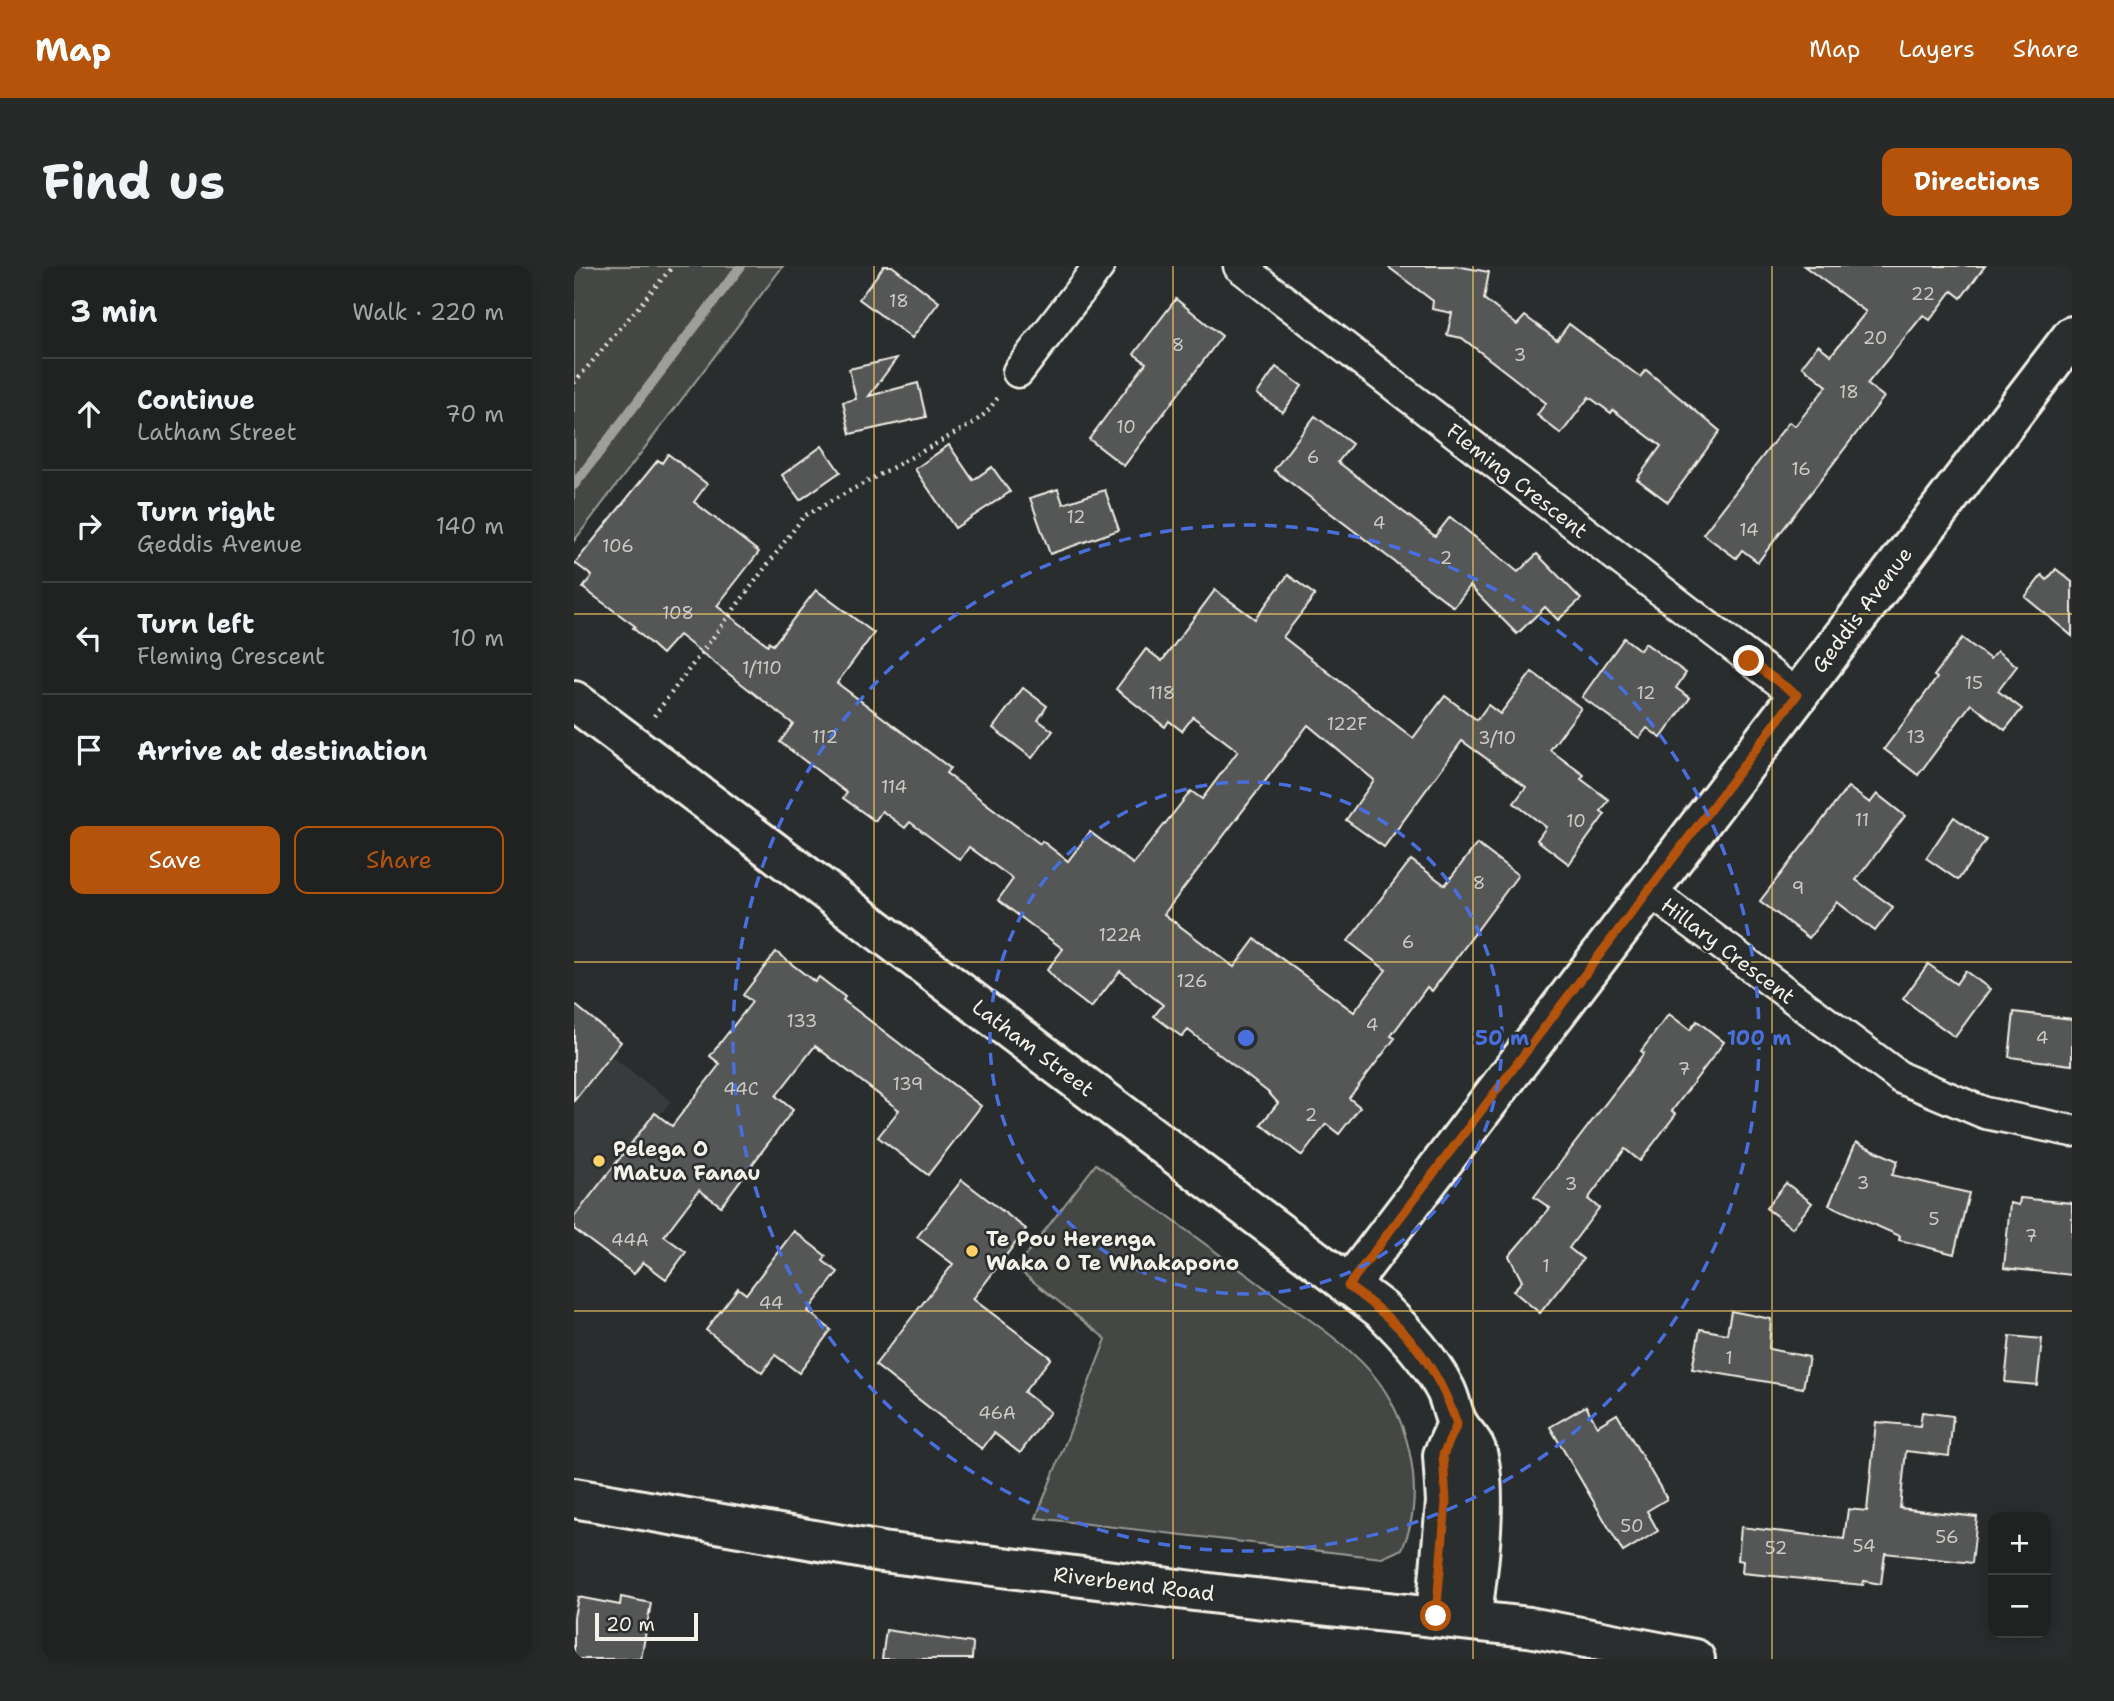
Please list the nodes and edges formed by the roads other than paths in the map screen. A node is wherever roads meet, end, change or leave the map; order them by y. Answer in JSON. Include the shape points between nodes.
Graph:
{"nodes":[{"id":1,"x":1099,"y":266,"type":"edge"},
{"id":2,"x":1239,"y":266,"type":"edge"},
{"id":3,"x":2072,"y":336,"type":"edge"},
{"id":4,"x":1018,"y":372,"type":"road end"},
{"id":5,"x":1797,"y":695,"type":"junction"},
{"id":6,"x":574,"y":701,"type":"edge"},
{"id":7,"x":1648,"y":890,"type":"junction"},
{"id":8,"x":2072,"y":1131,"type":"edge"},
{"id":9,"x":1348,"y":1286,"type":"junction"},
{"id":10,"x":574,"y":1498,"type":"edge"},
{"id":11,"x":1453,"y":1618,"type":"junction"},
{"id":12,"x":1695,"y":1659,"type":"edge"}],
"edges":[{"from":1,"to":4,"type":"street"},
{"from":2,"to":5,"type":"street","name":"Fleming Crescent"},
{"from":3,"to":5,"type":"main road","name":"Geddis Avenue"},
{"from":5,"to":7,"type":"main road","name":"Geddis Avenue"},
{"from":6,"to":9,"type":"main road","name":"Latham Street"},
{"from":7,"to":8,"type":"street","name":"Hillary Crescent","via":[[1901,1078],[1985,1113]]},
{"from":7,"to":9,"type":"main road","name":"Geddis Avenue"},
{"from":9,"to":11,"type":"main road","name":"Latham Street","via":[[1382,1310],[1430,1363],[1447,1392],[1457,1424],[1443,1455]]},
{"from":10,"to":11,"type":"main road","name":"Riverbend Road","via":[[882,1552]]},
{"from":11,"to":12,"type":"main road","name":"Riverbend Road","via":[[1529,1627]]}]}
